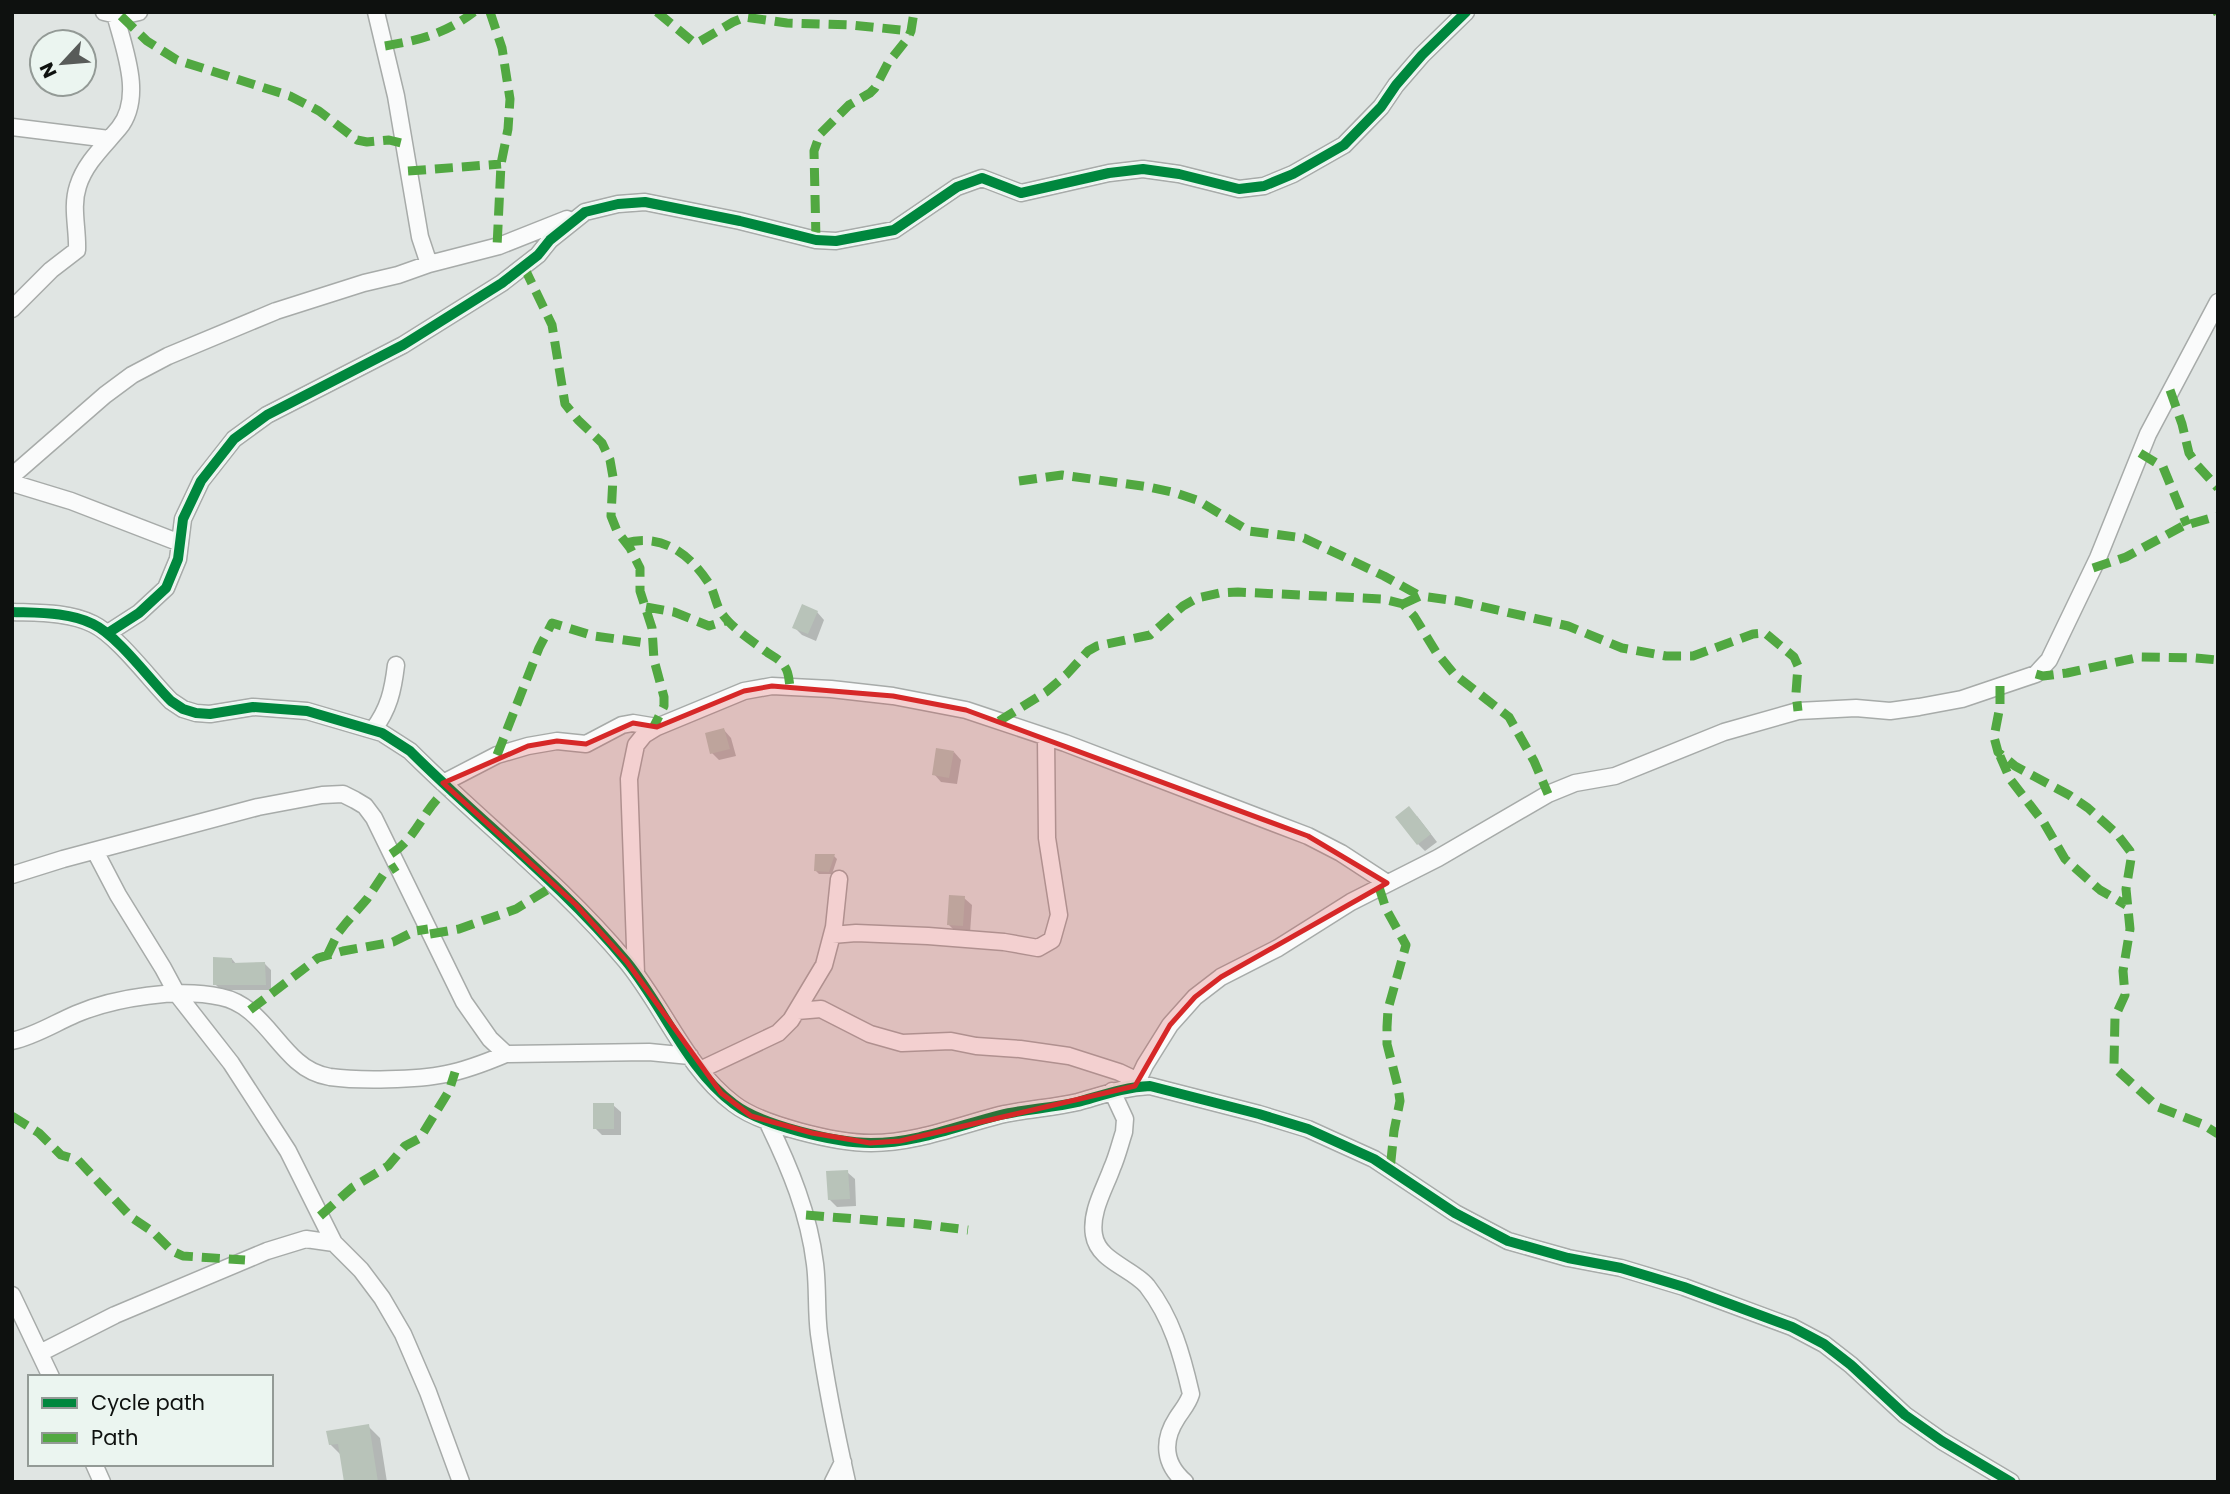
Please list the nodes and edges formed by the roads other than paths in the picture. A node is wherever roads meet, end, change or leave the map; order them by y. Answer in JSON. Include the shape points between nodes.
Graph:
{"nodes":[{"id":1,"x":139,"y":12,"type":"edge"},
{"id":2,"x":376,"y":12,"type":"edge"},
{"id":3,"x":1466,"y":12,"type":"edge"},
{"id":4,"x":110,"y":13,"type":"edge"},
{"id":5,"x":12,"y":127,"type":"edge"},
{"id":6,"x":109,"y":139,"type":"junction"},
{"id":7,"x":584,"y":212,"type":"junction"},
{"id":8,"x":429,"y":264,"type":"junction"},
{"id":9,"x":2218,"y":302,"type":"edge"},
{"id":10,"x":12,"y":309,"type":"edge"},
{"id":11,"x":12,"y":476,"type":"edge"},
{"id":12,"x":12,"y":483,"type":"edge"},
{"id":13,"x":180,"y":543,"type":"junction"},
{"id":14,"x":12,"y":612,"type":"edge"},
{"id":15,"x":108,"y":633,"type":"junction"},
{"id":16,"x":396,"y":665,"type":"dead end"},
{"id":17,"x":657,"y":727,"type":"junction"},
{"id":18,"x":373,"y":730,"type":"junction"},
{"id":19,"x":1046,"y":737,"type":"junction"},
{"id":20,"x":443,"y":783,"type":"junction"},
{"id":21,"x":95,"y":850,"type":"junction"},
{"id":22,"x":12,"y":875,"type":"edge"},
{"id":23,"x":839,"y":879,"type":"dead end"},
{"id":24,"x":1387,"y":883,"type":"junction"},
{"id":25,"x":832,"y":935,"type":"junction"},
{"id":26,"x":636,"y":975,"type":"junction"},
{"id":27,"x":177,"y":994,"type":"junction"},
{"id":28,"x":797,"y":1011,"type":"junction"},
{"id":29,"x":12,"y":1041,"type":"edge"},
{"id":30,"x":506,"y":1054,"type":"junction"},
{"id":31,"x":690,"y":1056,"type":"junction"},
{"id":32,"x":701,"y":1070,"type":"junction"},
{"id":33,"x":1136,"y":1084,"type":"junction"},
{"id":34,"x":1112,"y":1091,"type":"junction"},
{"id":35,"x":768,"y":1123,"type":"junction"},
{"id":36,"x":334,"y":1243,"type":"junction"},
{"id":37,"x":12,"y":1295,"type":"edge"},
{"id":38,"x":40,"y":1353,"type":"junction"},
{"id":39,"x":50,"y":1375,"type":"edge"},
{"id":40,"x":843,"y":1462,"type":"junction"},
{"id":41,"x":95,"y":1466,"type":"edge"},
{"id":42,"x":102,"y":1482,"type":"edge"},
{"id":43,"x":461,"y":1482,"type":"edge"},
{"id":44,"x":833,"y":1482,"type":"edge"},
{"id":45,"x":847,"y":1482,"type":"edge"},
{"id":46,"x":1185,"y":1482,"type":"edge"},
{"id":47,"x":2011,"y":1482,"type":"edge"}],
"edges":[{"from":1,"to":4,"type":"street"},
{"from":2,"to":8,"type":"street"},
{"from":3,"to":7,"type":"street","via":[[1344,145],[1264,186],[1239,189],[1143,169],[1021,193],[982,178],[957,187],[894,230],[836,241],[645,202]]},
{"from":4,"to":6,"type":"street","via":[[129,74],[131,98],[127,115]]},
{"from":5,"to":6,"type":"street"},
{"from":6,"to":10,"type":"street","via":[[78,186],[74,210],[77,250]]},
{"from":7,"to":8,"type":"street","via":[[499,246]]},
{"from":7,"to":13,"type":"street","via":[[502,283],[403,345],[267,415],[234,439],[201,481],[183,519]]},
{"from":8,"to":11,"type":"street","via":[[276,311],[167,356],[105,395]]},
{"from":9,"to":24,"type":"street","via":[[2148,434],[2098,558],[2049,660],[2036,674],[1943,703],[1891,711],[1798,711],[1747,725],[1615,776],[1575,783],[1548,794]]},
{"from":12,"to":13,"type":"street"},
{"from":13,"to":15,"type":"street","via":[[166,588]]},
{"from":14,"to":15,"type":"street","via":[[50,613]]},
{"from":15,"to":18,"type":"street","via":[[183,709],[210,714],[253,707],[307,711]]},
{"from":16,"to":18,"type":"street","via":[[390,702]]},
{"from":17,"to":19,"type":"street","via":[[744,691],[772,686],[892,696],[966,710]]},
{"from":17,"to":20,"type":"street","via":[[633,723],[586,744],[557,741],[528,746],[497,755]]},
{"from":17,"to":26,"type":"street","via":[[636,745],[629,779]]},
{"from":18,"to":20,"type":"street","via":[[410,751]]},
{"from":19,"to":24,"type":"street","via":[[1308,836]]},
{"from":19,"to":25,"type":"street","via":[[1047,838],[1059,915],[1052,940],[1038,948],[928,936]]},
{"from":20,"to":26,"type":"street","via":[[576,905]]},
{"from":21,"to":22,"type":"street"},
{"from":21,"to":27,"type":"street"},
{"from":21,"to":30,"type":"street","via":[[258,807],[343,794],[365,806],[374,818],[464,1002]]},
{"from":23,"to":25,"type":"street"},
{"from":24,"to":33,"type":"street","via":[[1221,976],[1170,1024]]},
{"from":25,"to":28,"type":"street","via":[[824,965]]},
{"from":26,"to":31,"type":"street"},
{"from":27,"to":29,"type":"street","via":[[100,1006]]},
{"from":27,"to":30,"type":"street","via":[[235,1001],[250,1010],[297,1062],[328,1077],[444,1075]]},
{"from":27,"to":36,"type":"street","via":[[231,1063],[288,1151]]},
{"from":28,"to":32,"type":"street","via":[[778,1032]]},
{"from":28,"to":33,"type":"street","via":[[821,1009],[870,1034],[902,1043],[951,1041],[1069,1056],[1119,1072]]},
{"from":30,"to":31,"type":"street","via":[[649,1052]]},
{"from":31,"to":32,"type":"street"},
{"from":32,"to":35,"type":"street","via":[[735,1105]]},
{"from":33,"to":34,"type":"street"},
{"from":33,"to":47,"type":"street","via":[[1308,1129],[1374,1159],[1455,1213],[1508,1241],[1684,1287],[1792,1327],[1824,1343],[1923,1428]]},
{"from":34,"to":35,"type":"street","via":[[928,1136],[870,1143]]},
{"from":34,"to":46,"type":"street","via":[[1125,1119],[1124,1132],[1094,1216],[1094,1235],[1100,1249],[1144,1282],[1160,1303],[1177,1340],[1191,1394],[1166,1446],[1169,1462]]},
{"from":35,"to":40,"type":"street","via":[[812,1240],[818,1330]]},
{"from":36,"to":38,"type":"street","via":[[306,1239],[256,1255],[115,1315]]},
{"from":36,"to":43,"type":"street","via":[[361,1270],[403,1334]]},
{"from":37,"to":38,"type":"street"},
{"from":38,"to":39,"type":"street"},
{"from":40,"to":44,"type":"street"},
{"from":40,"to":45,"type":"street"},
{"from":41,"to":42,"type":"street"}]}
